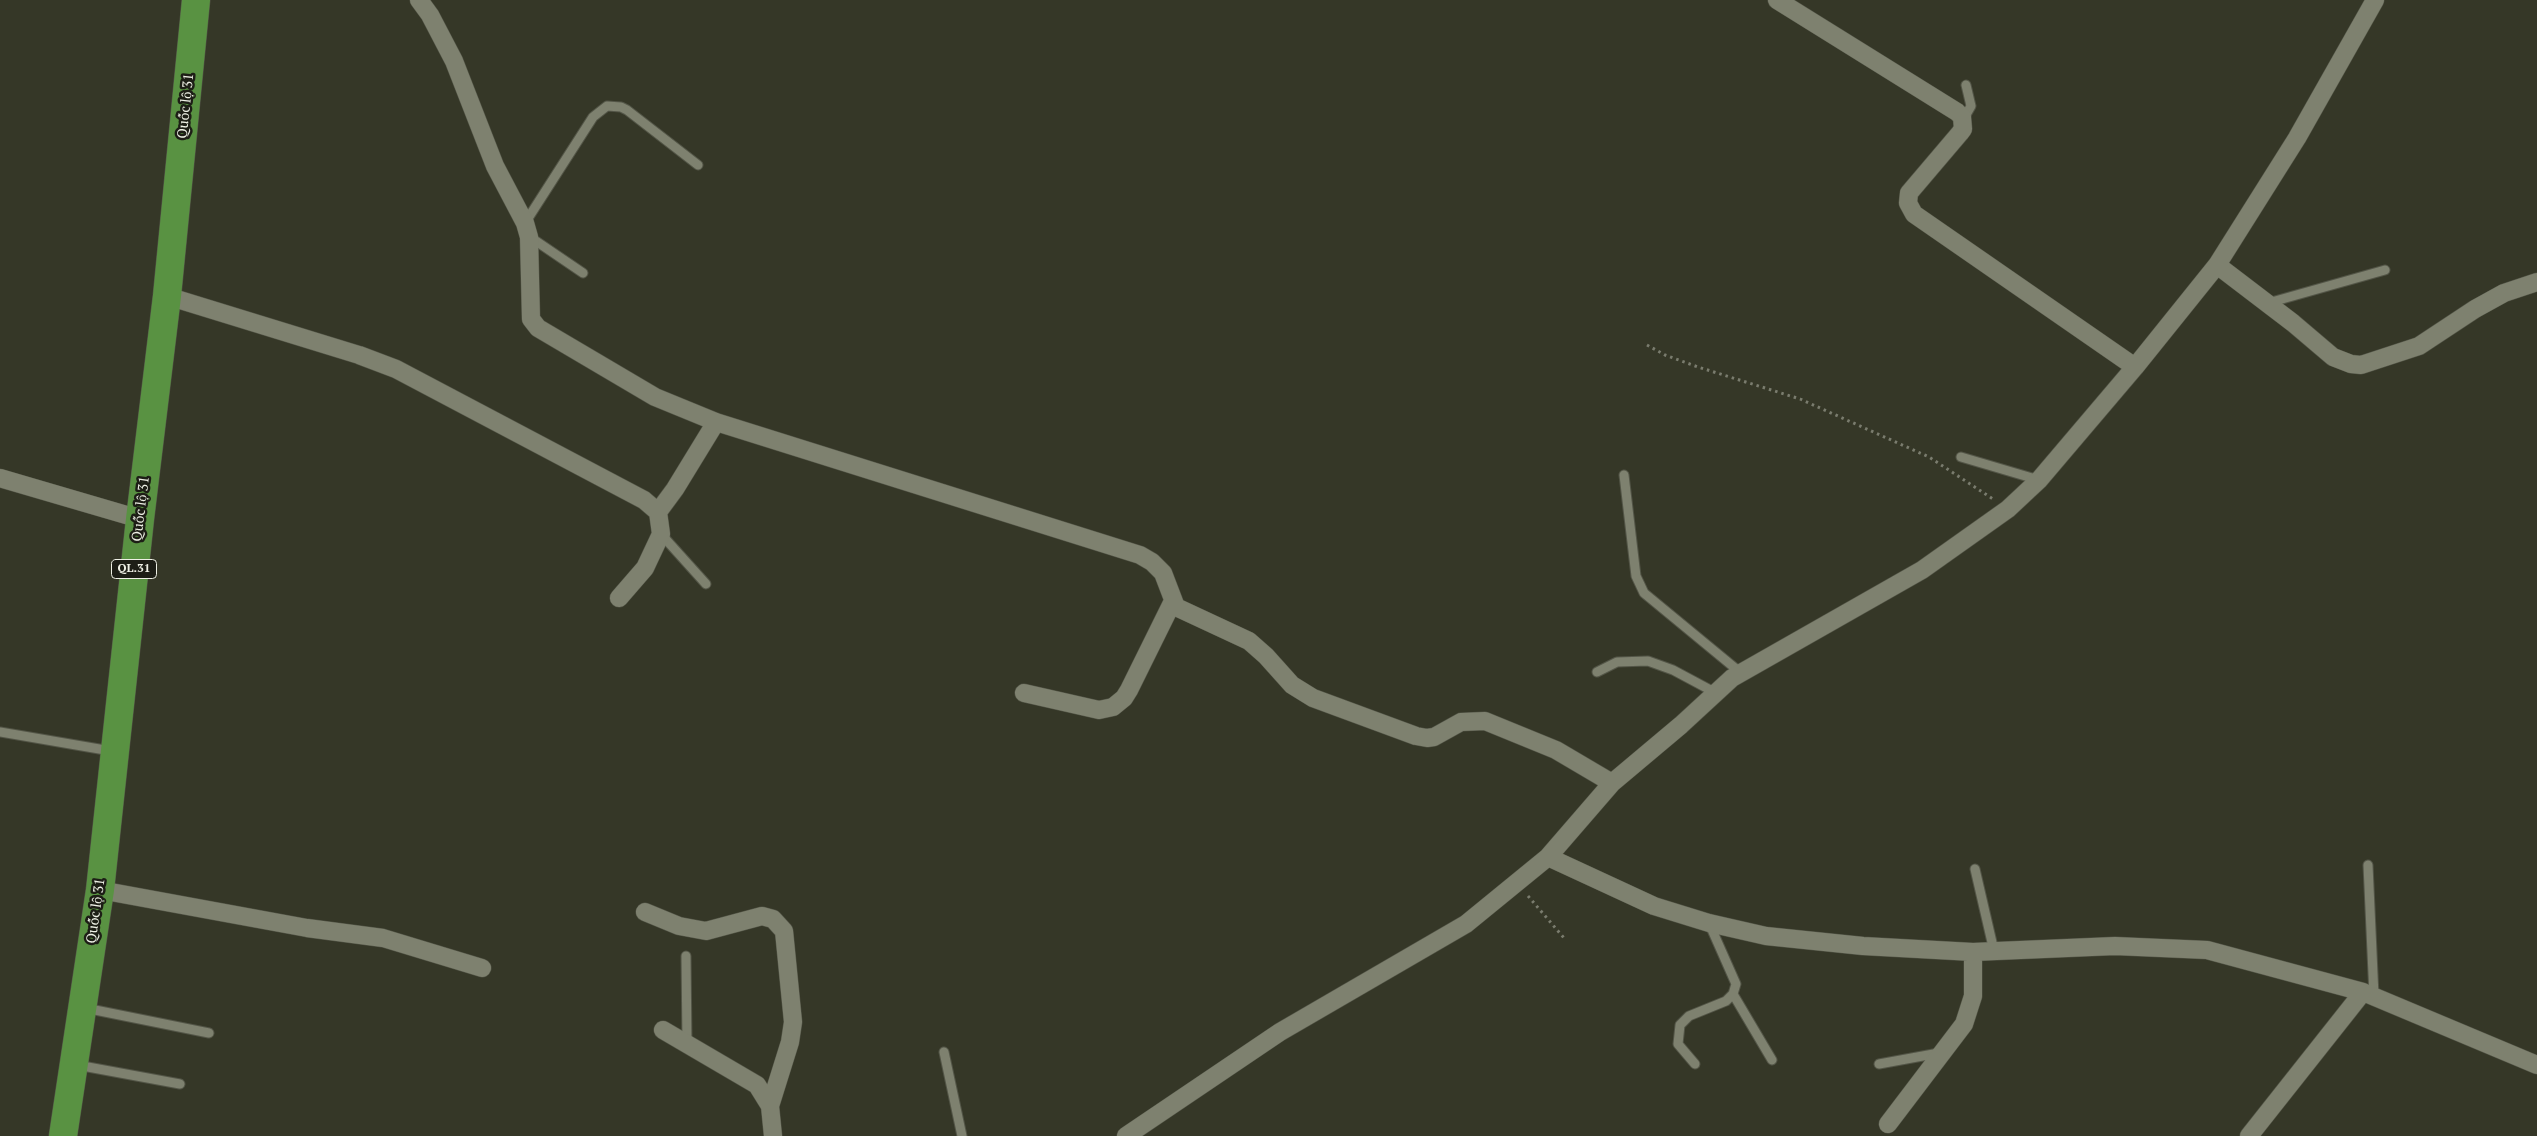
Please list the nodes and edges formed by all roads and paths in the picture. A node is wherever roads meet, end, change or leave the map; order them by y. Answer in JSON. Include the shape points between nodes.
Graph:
{"nodes":[{"id":1,"x":196,"y":0,"type":"edge"},
{"id":2,"x":419,"y":0,"type":"edge"},
{"id":3,"x":1777,"y":0,"type":"edge"},
{"id":4,"x":2375,"y":0,"type":"edge"},
{"id":5,"x":1966,"y":85,"type":"dead end"},
{"id":6,"x":1963,"y":121,"type":"junction"},
{"id":7,"x":698,"y":165,"type":"dead end"},
{"id":8,"x":527,"y":230,"type":"junction"},
{"id":9,"x":2218,"y":265,"type":"junction"},
{"id":10,"x":2385,"y":270,"type":"dead end"},
{"id":11,"x":583,"y":273,"type":"dead end"},
{"id":12,"x":2537,"y":282,"type":"edge"},
{"id":13,"x":167,"y":296,"type":"junction"},
{"id":14,"x":2268,"y":304,"type":"junction"},
{"id":15,"x":1647,"y":345,"type":"dead end"},
{"id":16,"x":2135,"y":367,"type":"junction"},
{"id":17,"x":716,"y":422,"type":"junction"},
{"id":18,"x":1961,"y":457,"type":"dead end"},
{"id":19,"x":1624,"y":475,"type":"dead end"},
{"id":20,"x":0,"y":478,"type":"edge"},
{"id":21,"x":2039,"y":480,"type":"junction"},
{"id":22,"x":2008,"y":509,"type":"junction"},
{"id":23,"x":658,"y":512,"type":"junction"},
{"id":24,"x":140,"y":519,"type":"junction"},
{"id":25,"x":661,"y":534,"type":"junction"},
{"id":26,"x":706,"y":584,"type":"dead end"},
{"id":27,"x":619,"y":598,"type":"dead end"},
{"id":28,"x":1173,"y":601,"type":"junction"},
{"id":29,"x":1597,"y":672,"type":"dead end"},
{"id":30,"x":1741,"y":673,"type":"junction"},
{"id":31,"x":1024,"y":693,"type":"dead end"},
{"id":32,"x":1716,"y":693,"type":"junction"},
{"id":33,"x":0,"y":732,"type":"edge"},
{"id":34,"x":114,"y":752,"type":"junction"},
{"id":35,"x":1612,"y":783,"type":"junction"},
{"id":36,"x":1548,"y":857,"type":"junction"},
{"id":37,"x":2368,"y":865,"type":"dead end"},
{"id":38,"x":1975,"y":869,"type":"dead end"},
{"id":39,"x":1516,"y":883,"type":"junction"},
{"id":40,"x":100,"y":890,"type":"junction"},
{"id":41,"x":645,"y":912,"type":"dead end"},
{"id":42,"x":1709,"y":923,"type":"junction"},
{"id":43,"x":1564,"y":938,"type":"dead end"},
{"id":44,"x":1994,"y":951,"type":"junction"},
{"id":45,"x":1973,"y":952,"type":"junction"},
{"id":46,"x":686,"y":956,"type":"dead end"},
{"id":47,"x":482,"y":968,"type":"dead end"},
{"id":48,"x":1733,"y":994,"type":"junction"},
{"id":49,"x":2368,"y":994,"type":"junction"},
{"id":50,"x":82,"y":1007,"type":"junction"},
{"id":51,"x":663,"y":1030,"type":"dead end"},
{"id":52,"x":209,"y":1032,"type":"dead end"},
{"id":53,"x":687,"y":1044,"type":"junction"},
{"id":54,"x":944,"y":1052,"type":"dead end"},
{"id":55,"x":1944,"y":1052,"type":"junction"},
{"id":56,"x":1772,"y":1060,"type":"dead end"},
{"id":57,"x":74,"y":1064,"type":"junction"},
{"id":58,"x":1695,"y":1064,"type":"dead end"},
{"id":59,"x":1879,"y":1064,"type":"dead end"},
{"id":60,"x":2537,"y":1065,"type":"edge"},
{"id":61,"x":180,"y":1084,"type":"dead end"},
{"id":62,"x":770,"y":1106,"type":"junction"},
{"id":63,"x":1888,"y":1124,"type":"dead end"},
{"id":64,"x":63,"y":1136,"type":"edge"},
{"id":65,"x":774,"y":1136,"type":"edge"},
{"id":66,"x":962,"y":1136,"type":"edge"},
{"id":67,"x":1127,"y":1136,"type":"edge"},
{"id":68,"x":2249,"y":1136,"type":"edge"}],
"edges":[{"from":1,"to":13,"type":"highway","name":"Quốc lộ 31","number":"QL.31"},
{"from":2,"to":8,"type":"street","via":[[454,61],[495,166]]},
{"from":3,"to":6,"type":"street","via":[[1957,112]]},
{"from":4,"to":9,"type":"street","via":[[2297,138]]},
{"from":5,"to":6,"type":"lane","via":[[1971,106]]},
{"from":6,"to":16,"type":"street","via":[[1960,133],[1909,193],[1909,208]]},
{"from":7,"to":8,"type":"lane","via":[[627,110],[607,106],[593,117]]},
{"from":8,"to":11,"type":"lane"},
{"from":8,"to":17,"type":"street","via":[[531,319],[538,328],[655,397]]},
{"from":9,"to":14,"type":"street"},
{"from":9,"to":16,"type":"street"},
{"from":10,"to":14,"type":"lane"},
{"from":12,"to":14,"type":"street","via":[[2475,309],[2419,346],[2362,365],[2333,357]]},
{"from":13,"to":23,"type":"street","via":[[396,369],[644,500]]},
{"from":13,"to":24,"type":"highway","name":"Quốc lộ 31","number":"QL.31"},
{"from":15,"to":22,"type":"path","via":[[1698,367],[1800,398],[1929,457]]},
{"from":16,"to":21,"type":"street"},
{"from":17,"to":23,"type":"street"},
{"from":17,"to":28,"type":"street","via":[[1140,555],[1163,573]]},
{"from":18,"to":21,"type":"lane"},
{"from":19,"to":30,"type":"lane","via":[[1636,576],[1644,593]]},
{"from":20,"to":24,"type":"street"},
{"from":21,"to":22,"type":"street"},
{"from":22,"to":30,"type":"street","via":[[1922,570]]},
{"from":23,"to":25,"type":"street"},
{"from":24,"to":34,"type":"highway","name":"Quốc lộ 31","number":"QL.31"},
{"from":25,"to":26,"type":"lane"},
{"from":25,"to":27,"type":"street","via":[[645,568]]},
{"from":28,"to":31,"type":"street","via":[[1124,698],[1113,707],[1099,710]]},
{"from":28,"to":35,"type":"street","via":[[1182,611],[1249,641],[1292,685],[1313,698],[1427,738],[1461,722],[1485,722],[1556,750]]},
{"from":29,"to":32,"type":"lane","via":[[1617,662],[1648,660]]},
{"from":30,"to":32,"type":"street"},
{"from":32,"to":35,"type":"street"},
{"from":33,"to":34,"type":"lane"},
{"from":34,"to":40,"type":"highway","name":"Quốc lộ 31","number":"QL.31"},
{"from":35,"to":36,"type":"street"},
{"from":36,"to":39,"type":"street"},
{"from":36,"to":42,"type":"street","via":[[1654,906]]},
{"from":37,"to":49,"type":"lane"},
{"from":38,"to":44,"type":"lane"},
{"from":39,"to":43,"type":"path"},
{"from":39,"to":67,"type":"street","via":[[1466,924],[1280,1032]]},
{"from":40,"to":47,"type":"street","via":[[307,928],[383,938]]},
{"from":40,"to":50,"type":"highway","name":"Quốc lộ 31","number":"QL.31"},
{"from":41,"to":62,"type":"street","via":[[679,926],[706,931],[762,916],[778,923],[784,931],[793,1022]]},
{"from":42,"to":45,"type":"street","via":[[1766,936]]},
{"from":42,"to":48,"type":"lane","via":[[1735,980]]},
{"from":44,"to":45,"type":"street"},
{"from":44,"to":49,"type":"street","via":[[2115,946],[2207,950]]},
{"from":45,"to":55,"type":"street","via":[[1970,1010]]},
{"from":46,"to":53,"type":"lane"},
{"from":48,"to":56,"type":"lane"},
{"from":48,"to":58,"type":"lane","via":[[1689,1016],[1680,1025],[1678,1044]]},
{"from":49,"to":60,"type":"street"},
{"from":49,"to":68,"type":"street"},
{"from":50,"to":52,"type":"lane"},
{"from":50,"to":57,"type":"highway","name":"Quốc lộ 31","number":"QL.31"},
{"from":51,"to":53,"type":"street"},
{"from":53,"to":62,"type":"street","via":[[757,1085]]},
{"from":54,"to":66,"type":"lane"},
{"from":55,"to":59,"type":"lane"},
{"from":55,"to":63,"type":"street"},
{"from":57,"to":61,"type":"lane"},
{"from":57,"to":64,"type":"highway","name":"Quốc lộ 31","number":"QL.31"},
{"from":62,"to":65,"type":"street"}]}
